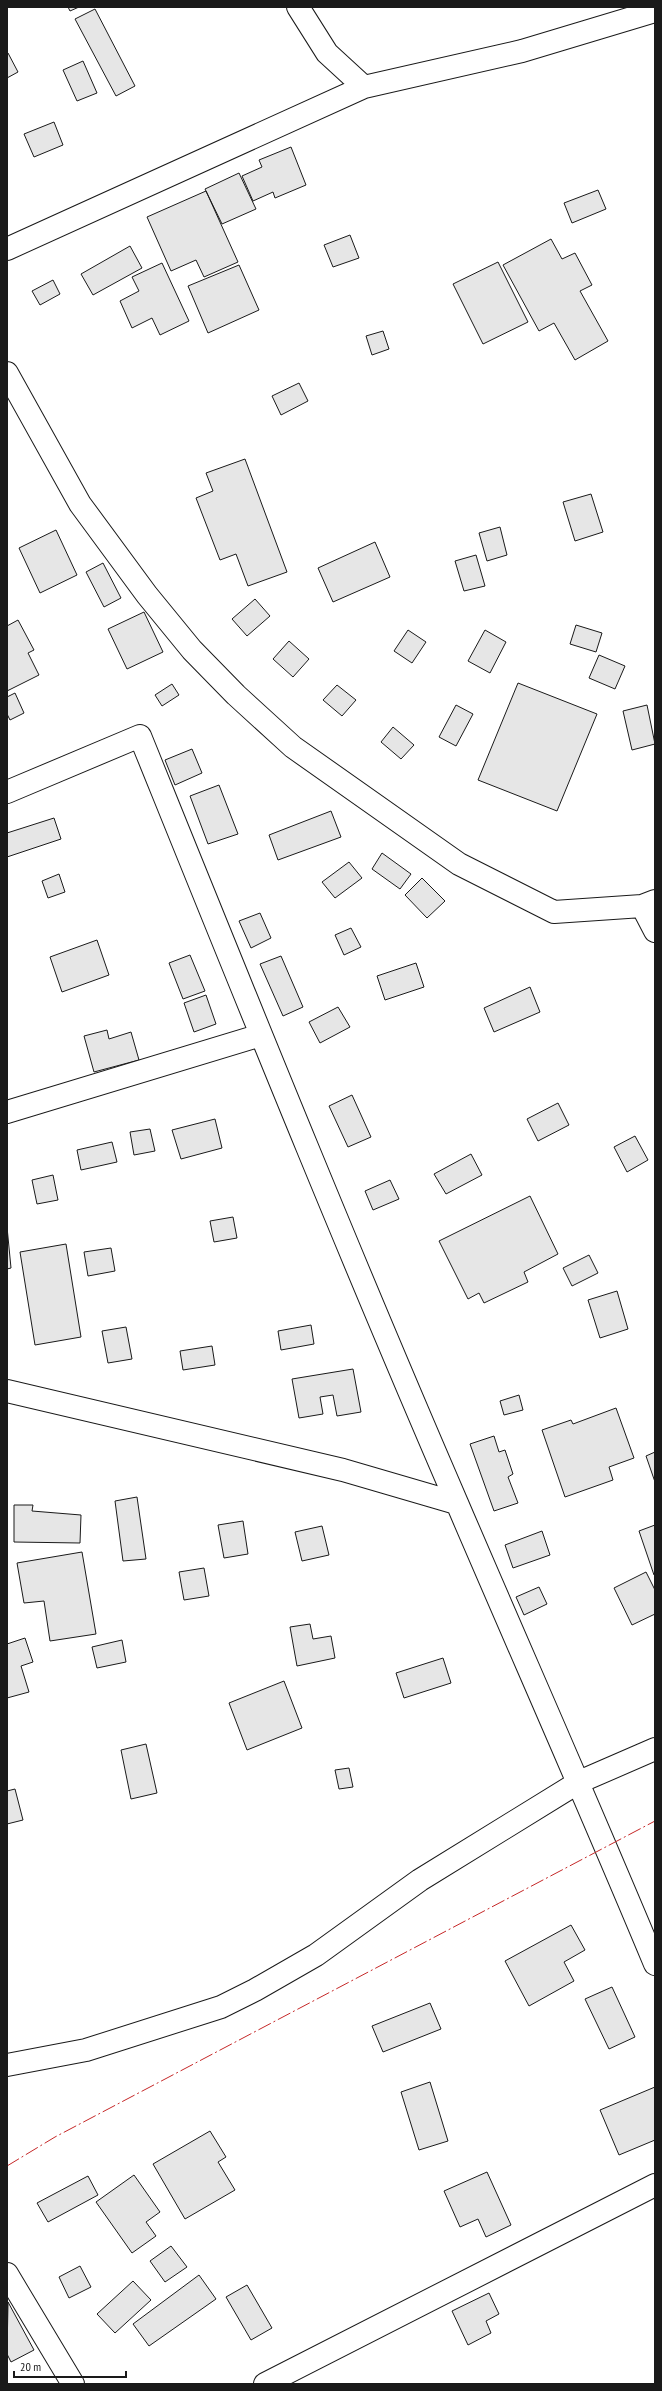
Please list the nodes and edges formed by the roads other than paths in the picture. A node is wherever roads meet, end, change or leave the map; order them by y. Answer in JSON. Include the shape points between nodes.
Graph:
{"nodes":[{"id":1,"x":298,"y":7,"type":"edge"},
{"id":2,"x":655,"y":11,"type":"edge"},
{"id":3,"x":364,"y":87,"type":"junction"},
{"id":4,"x":7,"y":249,"type":"edge"},
{"id":5,"x":7,"y":373,"type":"edge"},
{"id":6,"x":7,"y":792,"type":"edge"},
{"id":7,"x":648,"y":904,"type":"edge"},
{"id":8,"x":655,"y":931,"type":"edge"},
{"id":9,"x":261,"y":1035,"type":"junction"},
{"id":10,"x":7,"y":1112,"type":"edge"},
{"id":11,"x":7,"y":1391,"type":"edge"},
{"id":12,"x":456,"y":1503,"type":"junction"},
{"id":13,"x":655,"y":1748,"type":"edge"},
{"id":14,"x":579,"y":1782,"type":"junction"},
{"id":15,"x":655,"y":1964,"type":"edge"},
{"id":16,"x":7,"y":2065,"type":"edge"},
{"id":17,"x":655,"y":2185,"type":"edge"},
{"id":18,"x":7,"y":2274,"type":"edge"},
{"id":19,"x":73,"y":2384,"type":"edge"},
{"id":20,"x":265,"y":2384,"type":"edge"}],
"edges":[{"from":1,"to":3,"type":"street","via":[[327,53]]},
{"from":2,"to":3,"type":"street","via":[[522,50]]},
{"from":3,"to":4,"type":"street"},
{"from":5,"to":7,"type":"street","via":[[80,504],[147,595],[197,655],[293,747],[459,864],[554,912]]},
{"from":6,"to":9,"type":"street","via":[[140,736]]},
{"from":7,"to":8,"type":"street"},
{"from":9,"to":10,"type":"street"},
{"from":9,"to":12,"type":"street"},
{"from":11,"to":12,"type":"street","via":[[343,1470]]},
{"from":12,"to":14,"type":"street"},
{"from":13,"to":14,"type":"street"},
{"from":14,"to":15,"type":"street"},
{"from":14,"to":16,"type":"street","via":[[420,1880],[316,1955],[221,2007],[86,2050]]},
{"from":17,"to":20,"type":"street"},
{"from":18,"to":19,"type":"street"}]}
